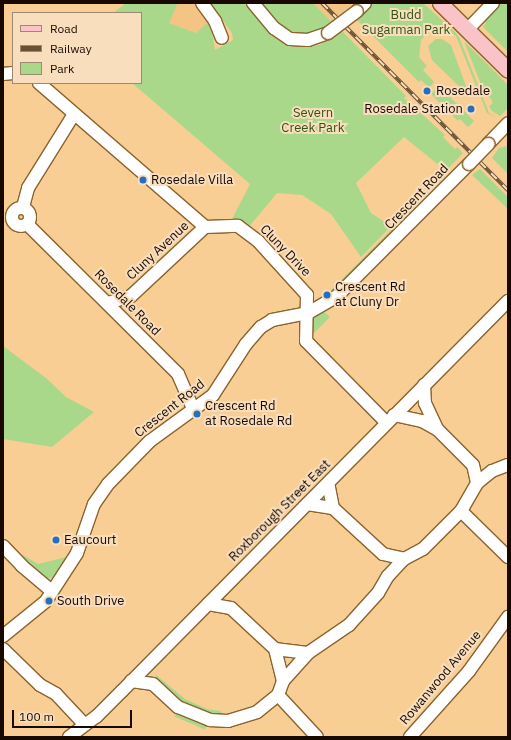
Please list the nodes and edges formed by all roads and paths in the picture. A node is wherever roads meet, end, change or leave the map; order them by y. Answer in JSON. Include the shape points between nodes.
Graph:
{"nodes":[{"id":1,"x":202,"y":3,"type":"edge"},
{"id":2,"x":253,"y":3,"type":"edge"},
{"id":3,"x":440,"y":3,"type":"edge"},
{"id":4,"x":494,"y":3,"type":"edge"},
{"id":5,"x":361,"y":7,"type":"edge"},
{"id":6,"x":467,"y":30,"type":"junction"},
{"id":7,"x":222,"y":38,"type":"dead end"},
{"id":8,"x":508,"y":70,"type":"edge"},
{"id":9,"x":40,"y":84,"type":"edge"},
{"id":10,"x":74,"y":114,"type":"junction"},
{"id":11,"x":508,"y":123,"type":"edge"},
{"id":12,"x":22,"y":207,"type":"junction"},
{"id":13,"x":7,"y":216,"type":"edge"},
{"id":14,"x":27,"y":224,"type":"junction"},
{"id":15,"x":205,"y":227,"type":"junction"},
{"id":16,"x":131,"y":296,"type":"junction"},
{"id":17,"x":508,"y":301,"type":"edge"},
{"id":18,"x":108,"y":303,"type":"junction"},
{"id":19,"x":308,"y":313,"type":"junction"},
{"id":20,"x":124,"y":319,"type":"junction"},
{"id":21,"x":424,"y":385,"type":"junction"},
{"id":22,"x":194,"y":411,"type":"junction"},
{"id":23,"x":390,"y":419,"type":"junction"},
{"id":24,"x":438,"y":430,"type":"junction"},
{"id":25,"x":473,"y":465,"type":"junction"},
{"id":26,"x":508,"y":465,"type":"edge"},
{"id":27,"x":492,"y":471,"type":"junction"},
{"id":28,"x":328,"y":483,"type":"junction"},
{"id":29,"x":477,"y":483,"type":"junction"},
{"id":30,"x":307,"y":504,"type":"junction"},
{"id":31,"x":333,"y":508,"type":"junction"},
{"id":32,"x":460,"y":511,"type":"junction"},
{"id":33,"x":3,"y":546,"type":"edge"},
{"id":34,"x":383,"y":554,"type":"junction"},
{"id":35,"x":508,"y":557,"type":"edge"},
{"id":36,"x":404,"y":559,"type":"junction"},
{"id":37,"x":388,"y":576,"type":"junction"},
{"id":38,"x":225,"y":586,"type":"junction"},
{"id":39,"x":52,"y":591,"type":"junction"},
{"id":40,"x":208,"y":604,"type":"junction"},
{"id":41,"x":231,"y":608,"type":"junction"},
{"id":42,"x":508,"y":617,"type":"edge"},
{"id":43,"x":3,"y":636,"type":"edge"},
{"id":44,"x":3,"y":648,"type":"edge"},
{"id":45,"x":275,"y":649,"type":"junction"},
{"id":46,"x":308,"y":653,"type":"junction"},
{"id":47,"x":150,"y":662,"type":"junction"},
{"id":48,"x":131,"y":681,"type":"junction"},
{"id":49,"x":283,"y":681,"type":"junction"},
{"id":50,"x":153,"y":684,"type":"junction"},
{"id":51,"x":278,"y":695,"type":"junction"},
{"id":52,"x":85,"y":725,"type":"junction"},
{"id":53,"x":68,"y":737,"type":"edge"},
{"id":54,"x":317,"y":737,"type":"edge"},
{"id":55,"x":410,"y":737,"type":"edge"}],
"edges":[{"from":1,"to":7,"type":"street","via":[[215,21]]},
{"from":2,"to":5,"type":"street","bridge":true,"via":[[274,28],[290,39],[308,40],[328,33]]},
{"from":3,"to":6,"type":"main road"},
{"from":4,"to":6,"type":"street"},
{"from":6,"to":8,"type":"main road"},
{"from":9,"to":10,"type":"street","via":[[61,99]]},
{"from":10,"to":12,"type":"street","via":[[28,188]]},
{"from":10,"to":15,"type":"street"},
{"from":11,"to":19,"type":"street","name":"Crescent Road","bridge":true,"via":[[353,282],[336,297]]},
{"from":12,"to":13,"type":"street"},
{"from":12,"to":14,"type":"street","via":[[30,216]]},
{"from":13,"to":14,"type":"street","via":[[16,225]]},
{"from":14,"to":18,"type":"street","name":"Rosedale Road"},
{"from":15,"to":16,"type":"street","name":"Cluny Avenue"},
{"from":15,"to":19,"type":"street","name":"Cluny Drive","via":[[238,226],[249,233],[284,267],[307,295]]},
{"from":16,"to":18,"type":"street","name":"Cluny Avenue"},
{"from":16,"to":20,"type":"street","name":"Cluny Avenue"},
{"from":17,"to":21,"type":"street","name":"Roxborough Street East"},
{"from":18,"to":20,"type":"street","name":"Rosedale Road"},
{"from":19,"to":22,"type":"street","name":"Crescent Road","via":[[264,324],[246,344],[213,395]]},
{"from":19,"to":23,"type":"street","name":"Cluny Drive","via":[[304,328],[306,341]]},
{"from":20,"to":22,"type":"street","name":"Rosedale Road","via":[[178,374]]},
{"from":21,"to":23,"type":"street","name":"Roxborough Street East"},
{"from":21,"to":24,"type":"street","via":[[425,403]]},
{"from":22,"to":39,"type":"street","name":"Crescent Road","via":[[150,441],[108,484],[94,504],[77,553]]},
{"from":23,"to":24,"type":"street","via":[[422,421]]},
{"from":23,"to":28,"type":"street","name":"Roxborough Street East"},
{"from":24,"to":25,"type":"street"},
{"from":25,"to":27,"type":"street"},
{"from":25,"to":29,"type":"street"},
{"from":26,"to":27,"type":"street"},
{"from":27,"to":29,"type":"street"},
{"from":28,"to":30,"type":"street","name":"Roxborough Street East"},
{"from":28,"to":31,"type":"street"},
{"from":29,"to":32,"type":"street"},
{"from":30,"to":31,"type":"street"},
{"from":30,"to":38,"type":"street","name":"Roxborough Street East"},
{"from":31,"to":34,"type":"street"},
{"from":32,"to":35,"type":"street"},
{"from":32,"to":36,"type":"street","via":[[423,549]]},
{"from":33,"to":39,"type":"street"},
{"from":34,"to":36,"type":"street"},
{"from":34,"to":37,"type":"street"},
{"from":36,"to":37,"type":"street"},
{"from":37,"to":46,"type":"street","via":[[378,594],[350,625]]},
{"from":38,"to":40,"type":"street","name":"Roxborough Street East"},
{"from":38,"to":41,"type":"street"},
{"from":39,"to":43,"type":"street","name":"Crescent Road","via":[[42,605]]},
{"from":40,"to":41,"type":"street"},
{"from":40,"to":47,"type":"street","name":"Roxborough Street East"},
{"from":41,"to":45,"type":"street"},
{"from":42,"to":55,"type":"street","name":"Rowanwood Avenue","via":[[469,671]]},
{"from":44,"to":52,"type":"street","via":[[40,685],[56,694]]},
{"from":45,"to":46,"type":"street"},
{"from":45,"to":49,"type":"street"},
{"from":46,"to":49,"type":"street"},
{"from":47,"to":48,"type":"street","name":"Roxborough Street East"},
{"from":47,"to":50,"type":"street"},
{"from":48,"to":50,"type":"street"},
{"from":48,"to":52,"type":"street","name":"Roxborough Street East"},
{"from":49,"to":51,"type":"street"},
{"from":50,"to":51,"type":"street","via":[[188,712],[219,721],[249,716],[266,707]]},
{"from":51,"to":54,"type":"street"},
{"from":52,"to":53,"type":"street","name":"Roxborough Street East"}]}
